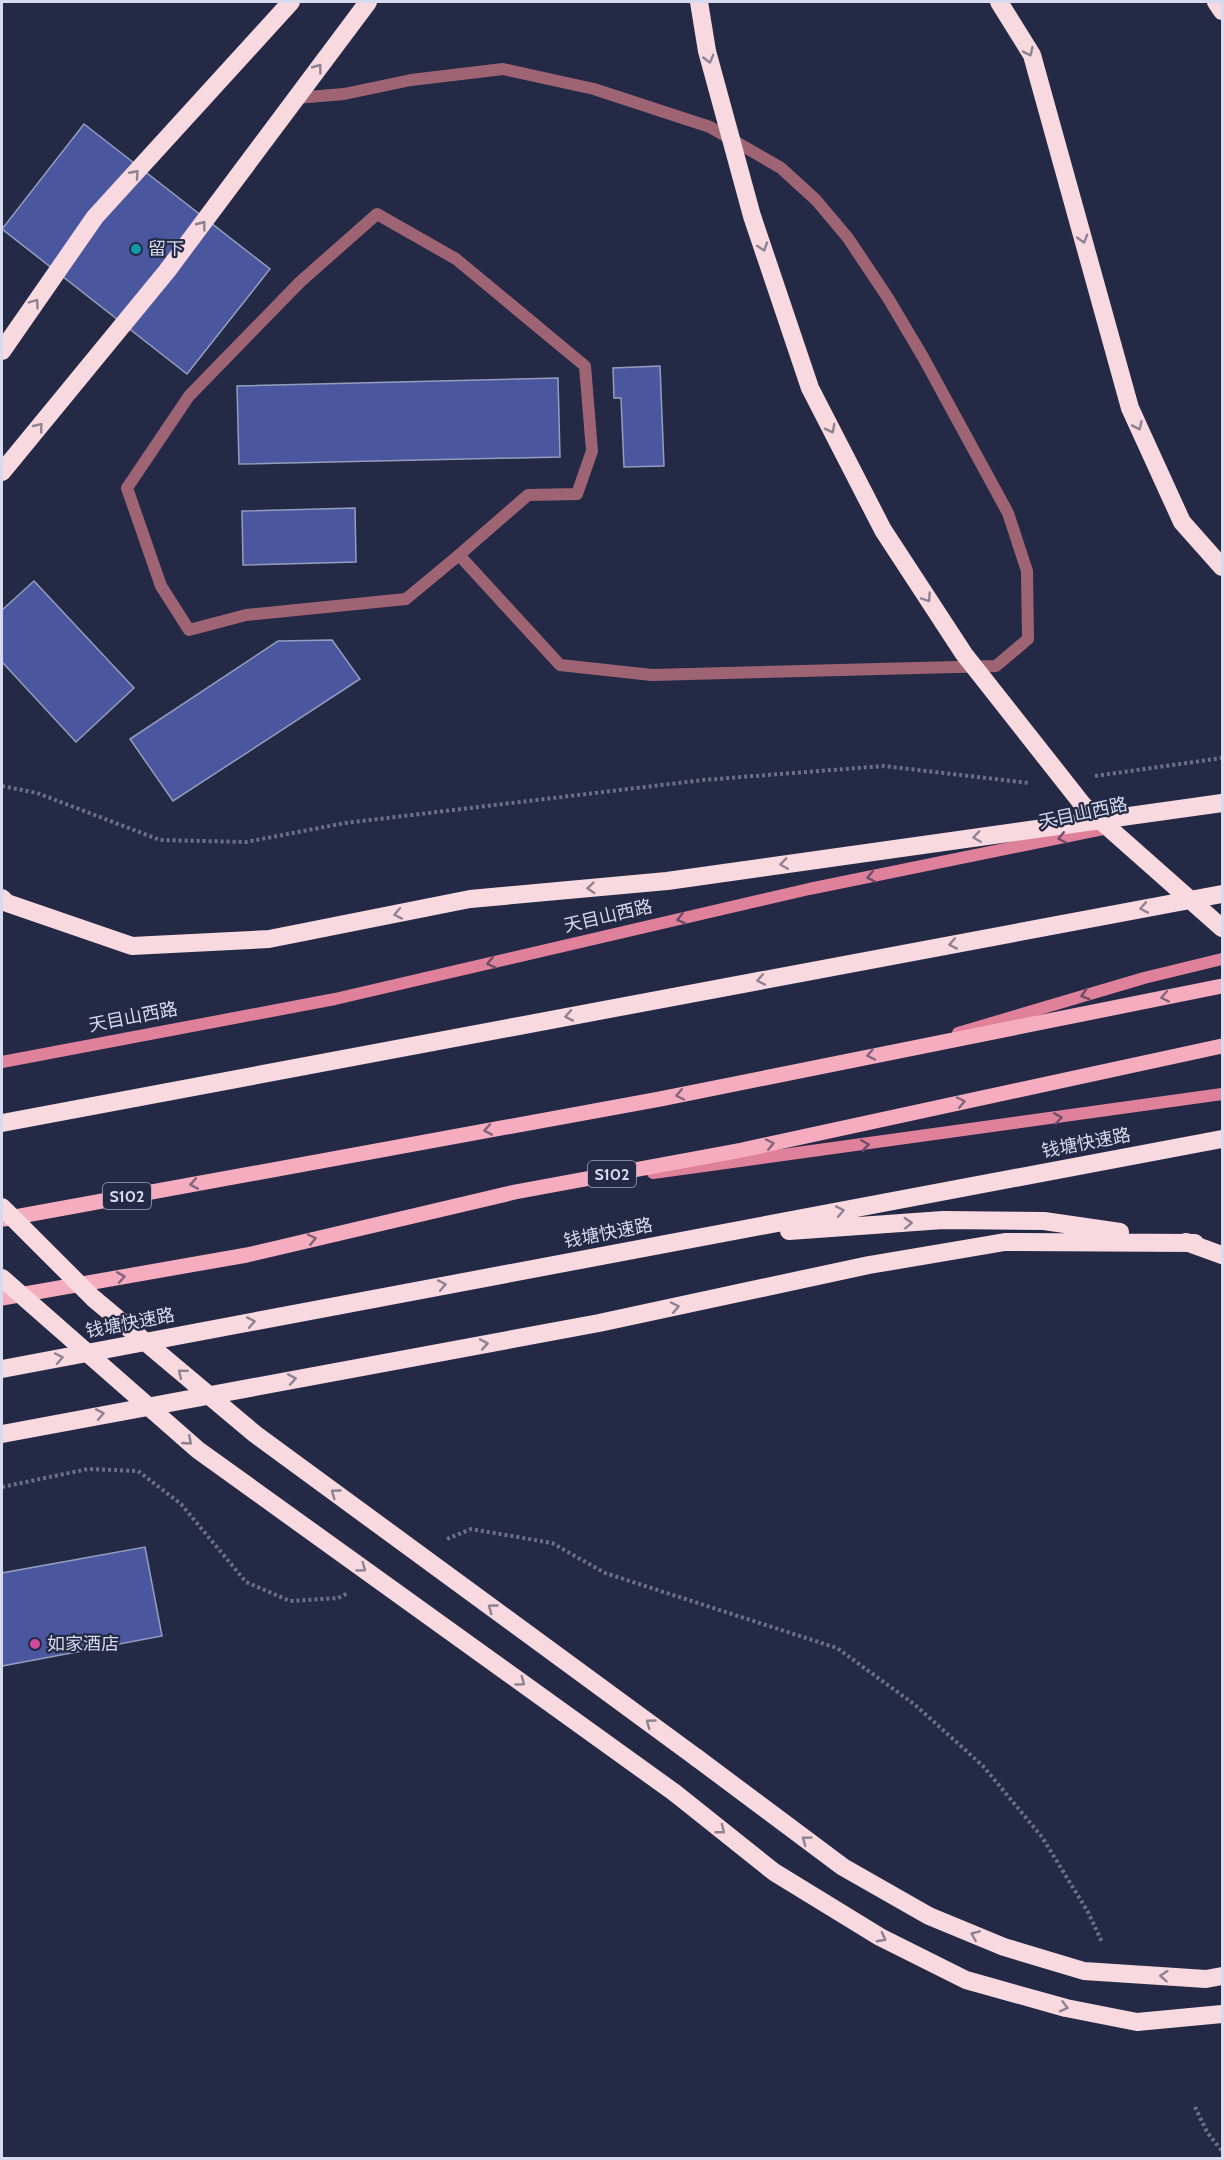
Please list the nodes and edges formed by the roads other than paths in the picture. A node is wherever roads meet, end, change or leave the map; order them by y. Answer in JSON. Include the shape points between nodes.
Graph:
{"nodes":[{"id":1,"x":291,"y":2,"type":"edge"},
{"id":2,"x":368,"y":2,"type":"edge"},
{"id":3,"x":699,"y":2,"type":"edge"},
{"id":4,"x":999,"y":2,"type":"edge"},
{"id":5,"x":1216,"y":2,"type":"edge"},
{"id":6,"x":1222,"y":11,"type":"edge"},
{"id":7,"x":296,"y":98,"type":"junction"},
{"id":8,"x":2,"y":351,"type":"edge"},
{"id":9,"x":2,"y":472,"type":"edge"},
{"id":10,"x":459,"y":555,"type":"junction"},
{"id":11,"x":1222,"y":567,"type":"edge"},
{"id":12,"x":1222,"y":804,"type":"edge"},
{"id":13,"x":1222,"y":894,"type":"edge"},
{"id":14,"x":2,"y":898,"type":"edge"},
{"id":15,"x":1222,"y":928,"type":"edge"},
{"id":16,"x":1222,"y":959,"type":"edge"},
{"id":17,"x":1222,"y":986,"type":"edge"},
{"id":18,"x":1222,"y":1046,"type":"edge"},
{"id":19,"x":907,"y":1048,"type":"junction"},
{"id":20,"x":2,"y":1062,"type":"edge"},
{"id":21,"x":1222,"y":1094,"type":"edge"},
{"id":22,"x":2,"y":1123,"type":"edge"},
{"id":23,"x":1222,"y":1139,"type":"edge"},
{"id":24,"x":515,"y":1192,"type":"junction"},
{"id":25,"x":2,"y":1207,"type":"edge"},
{"id":26,"x":2,"y":1219,"type":"edge"},
{"id":27,"x":1195,"y":1243,"type":"junction"},
{"id":28,"x":641,"y":1248,"type":"junction"},
{"id":29,"x":1222,"y":1255,"type":"edge"},
{"id":30,"x":2,"y":1278,"type":"edge"},
{"id":31,"x":2,"y":1298,"type":"edge"},
{"id":32,"x":2,"y":1369,"type":"edge"},
{"id":33,"x":2,"y":1434,"type":"edge"},
{"id":34,"x":1222,"y":1976,"type":"edge"},
{"id":35,"x":1222,"y":2014,"type":"edge"}],
"edges":[{"from":8,"to":1,"type":"highway","one_way":true,"via":[[95,217]]},
{"from":7,"to":2,"type":"highway","one_way":true},
{"from":3,"to":15,"type":"highway","one_way":true,"bridge":true,"via":[[707,51],[752,216],[810,388],[882,530],[964,654],[1083,805]]},
{"from":4,"to":11,"type":"highway","one_way":true,"via":[[1032,55],[1130,408],[1182,522]]},
{"from":5,"to":6,"type":"highway"},
{"from":9,"to":7,"type":"highway","one_way":true,"via":[[167,272]]},
{"from":7,"to":10,"type":"lane","via":[[503,69],[594,90],[710,127],[781,168],[816,200],[848,238],[923,357],[1008,513],[1027,571],[1028,639],[996,666],[652,675],[560,665]]},
{"from":10,"to":10,"type":"lane","via":[[528,495],[577,494],[592,451],[585,366],[456,259],[378,214],[300,282],[189,396],[128,488],[161,586],[189,630],[246,615],[406,599]]},
{"from":12,"to":14,"type":"highway","one_way":true,"via":[[667,881],[470,899],[269,939],[132,946]]},
{"from":12,"to":20,"type":"main road","name":"天目山西路","one_way":true,"via":[[809,889],[335,999]]},
{"from":13,"to":22,"type":"highway","one_way":true},
{"from":16,"to":19,"type":"main road","one_way":true},
{"from":17,"to":19,"type":"main road","number":"S102","one_way":true},
{"from":24,"to":18,"type":"main road","number":"S102","one_way":true,"via":[[742,1150]]},
{"from":19,"to":26,"type":"main road","number":"S102","one_way":true,"via":[[648,1101]]},
{"from":24,"to":21,"type":"main road","one_way":true},
{"from":28,"to":23,"type":"highway","name":"钱塘快速路","one_way":true},
{"from":31,"to":24,"type":"main road","number":"S102","one_way":true,"via":[[247,1255]]},
{"from":34,"to":25,"type":"highway","one_way":true,"bridge":true,"via":[[1206,1979],[1084,1971],[993,1943],[929,1916],[843,1867],[255,1434],[93,1298]]},
{"from":28,"to":27,"type":"highway","one_way":true,"via":[[808,1229],[943,1220],[1044,1221]]},
{"from":27,"to":29,"type":"highway"},
{"from":33,"to":27,"type":"highway","one_way":true,"via":[[599,1323],[869,1265],[1005,1242]]},
{"from":32,"to":28,"type":"highway","name":"钱塘快速路","one_way":true},
{"from":30,"to":35,"type":"highway","one_way":true,"bridge":true,"via":[[198,1450],[675,1793],[774,1872],[880,1937],[966,1980],[1066,2008],[1137,2022]]}]}
